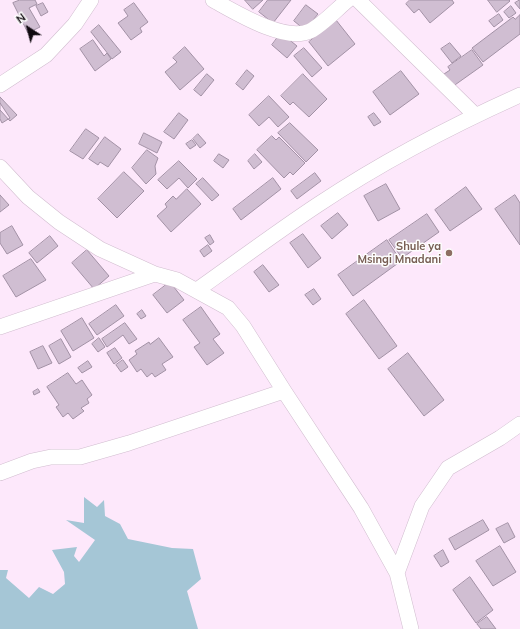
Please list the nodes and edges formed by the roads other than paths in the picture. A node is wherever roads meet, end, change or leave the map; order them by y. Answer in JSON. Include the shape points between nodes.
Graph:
{"nodes":[{"id":1,"x":92,"y":0,"type":"edge"},
{"id":2,"x":213,"y":0,"type":"edge"},
{"id":3,"x":348,"y":0,"type":"edge"},
{"id":4,"x":358,"y":0,"type":"edge"},
{"id":5,"x":0,"y":85,"type":"edge"},
{"id":6,"x":520,"y":95,"type":"edge"},
{"id":7,"x":476,"y":115,"type":"junction"},
{"id":8,"x":0,"y":167,"type":"edge"},
{"id":9,"x":155,"y":274,"type":"junction"},
{"id":10,"x":197,"y":290,"type":"junction"},
{"id":11,"x":0,"y":328,"type":"edge"},
{"id":12,"x":284,"y":391,"type":"junction"},
{"id":13,"x":520,"y":424,"type":"edge"},
{"id":14,"x":0,"y":473,"type":"edge"},
{"id":15,"x":397,"y":573,"type":"junction"},
{"id":16,"x":411,"y":629,"type":"edge"}],
"edges":[{"from":1,"to":5,"type":"street","via":[[75,24],[46,55]]},
{"from":2,"to":3,"type":"street","via":[[270,29],[302,33],[312,30]]},
{"from":4,"to":7,"type":"street"},
{"from":6,"to":7,"type":"street"},
{"from":7,"to":10,"type":"street","via":[[320,203]]},
{"from":8,"to":9,"type":"street","via":[[28,197],[59,222],[100,249]]},
{"from":9,"to":10,"type":"street","via":[[177,280]]},
{"from":9,"to":11,"type":"street"},
{"from":10,"to":12,"type":"street","via":[[228,308],[243,326]]},
{"from":12,"to":14,"type":"street","via":[[129,443],[80,457],[51,457],[32,461]]},
{"from":12,"to":15,"type":"street","via":[[361,508]]},
{"from":13,"to":15,"type":"street","via":[[448,468],[422,506]]},
{"from":15,"to":16,"type":"street"}]}
